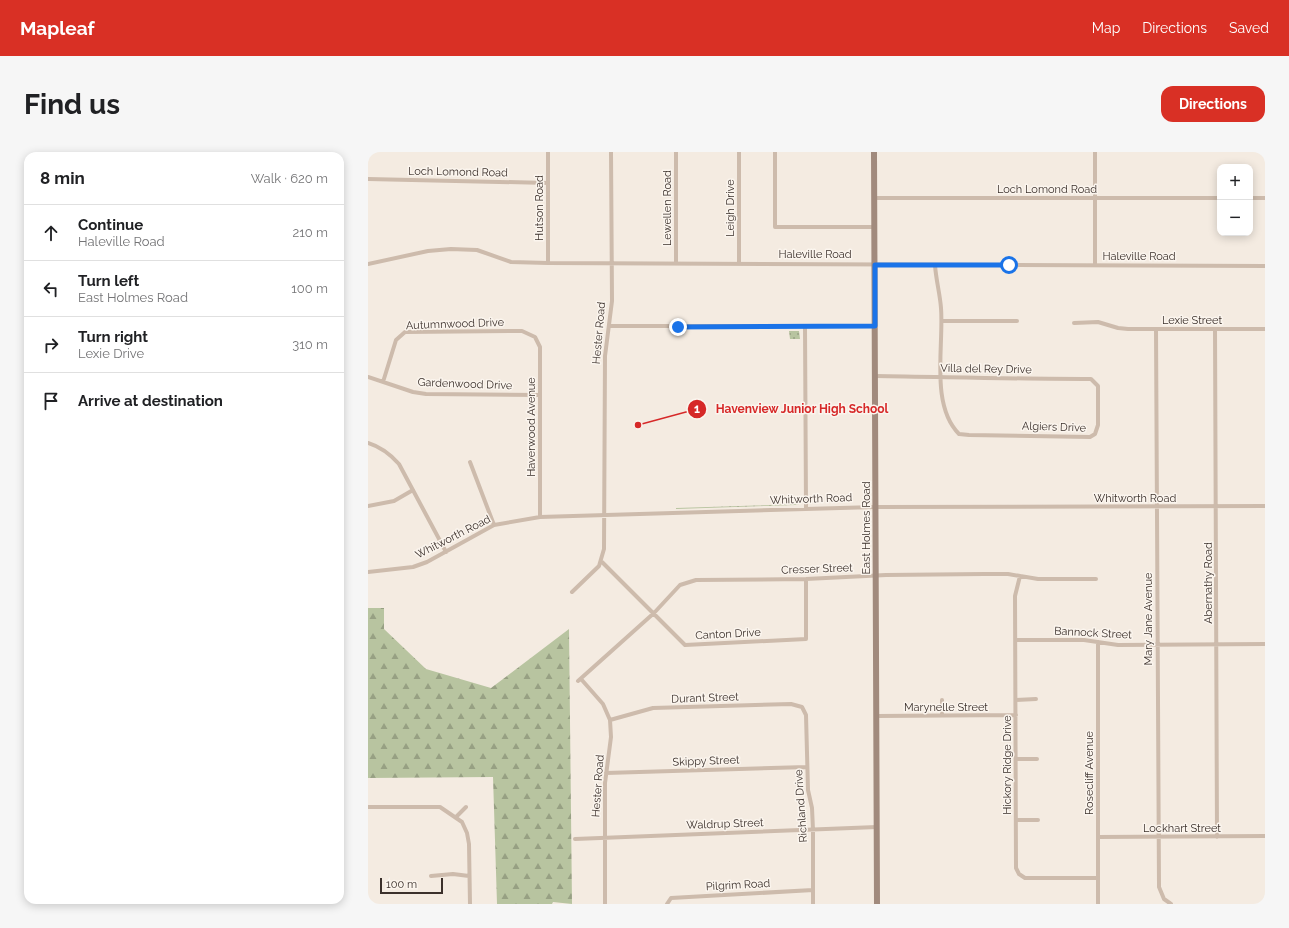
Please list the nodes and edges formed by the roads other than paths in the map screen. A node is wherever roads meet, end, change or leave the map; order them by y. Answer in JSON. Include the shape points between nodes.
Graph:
{"nodes":[{"id":1,"x":548,"y":152,"type":"edge"},
{"id":2,"x":612,"y":152,"type":"edge"},
{"id":3,"x":676,"y":152,"type":"edge"},
{"id":4,"x":739,"y":152,"type":"edge"},
{"id":5,"x":775,"y":152,"type":"edge"},
{"id":6,"x":874,"y":152,"type":"edge"},
{"id":7,"x":1095,"y":152,"type":"edge"},
{"id":8,"x":368,"y":179,"type":"edge"},
{"id":9,"x":548,"y":182,"type":"junction"},
{"id":10,"x":875,"y":198,"type":"junction"},
{"id":11,"x":1095,"y":198,"type":"junction"},
{"id":12,"x":1217,"y":198,"type":"edge"},
{"id":13,"x":1253,"y":198,"type":"edge"},
{"id":14,"x":1265,"y":198,"type":"edge"},
{"id":15,"x":875,"y":227,"type":"junction"},
{"id":16,"x":548,"y":263,"type":"junction"},
{"id":17,"x":739,"y":263,"type":"junction"},
{"id":18,"x":368,"y":264,"type":"edge"},
{"id":19,"x":612,"y":264,"type":"junction"},
{"id":20,"x":676,"y":264,"type":"junction"},
{"id":21,"x":875,"y":265,"type":"junction"},
{"id":22,"x":935,"y":265,"type":"junction"},
{"id":23,"x":1095,"y":265,"type":"junction"},
{"id":24,"x":1265,"y":266,"type":"edge"},
{"id":25,"x":942,"y":321,"type":"junction"},
{"id":26,"x":1016,"y":321,"type":"dead end"},
{"id":27,"x":1074,"y":323,"type":"dead end"},
{"id":28,"x":609,"y":326,"type":"junction"},
{"id":29,"x":875,"y":326,"type":"junction"},
{"id":30,"x":805,"y":327,"type":"junction"},
{"id":31,"x":1156,"y":329,"type":"junction"},
{"id":32,"x":1215,"y":329,"type":"junction"},
{"id":33,"x":1265,"y":329,"type":"edge"},
{"id":34,"x":536,"y":337,"type":"joint"},
{"id":35,"x":875,"y":376,"type":"junction"},
{"id":36,"x":368,"y":377,"type":"edge"},
{"id":37,"x":941,"y":378,"type":"junction"},
{"id":38,"x":383,"y":382,"type":"junction"},
{"id":39,"x":1096,"y":382,"type":"joint"},
{"id":40,"x":540,"y":395,"type":"junction"},
{"id":41,"x":368,"y":443,"type":"edge"},
{"id":42,"x":470,"y":462,"type":"dead end"},
{"id":43,"x":413,"y":490,"type":"junction"},
{"id":44,"x":368,"y":506,"type":"edge"},
{"id":45,"x":1216,"y":506,"type":"junction"},
{"id":46,"x":1265,"y":506,"type":"edge"},
{"id":47,"x":875,"y":507,"type":"junction"},
{"id":48,"x":1156,"y":507,"type":"junction"},
{"id":49,"x":806,"y":508,"type":"junction"},
{"id":50,"x":604,"y":515,"type":"junction"},
{"id":51,"x":540,"y":517,"type":"junction"},
{"id":52,"x":494,"y":525,"type":"junction"},
{"id":53,"x":446,"y":552,"type":"junction"},
{"id":54,"x":602,"y":562,"type":"junction"},
{"id":55,"x":368,"y":572,"type":"edge"},
{"id":56,"x":876,"y":576,"type":"junction"},
{"id":57,"x":1020,"y":576,"type":"junction"},
{"id":58,"x":806,"y":579,"type":"junction"},
{"id":59,"x":1096,"y":579,"type":"dead end"},
{"id":60,"x":572,"y":592,"type":"dead end"},
{"id":61,"x":654,"y":613,"type":"junction"},
{"id":62,"x":1016,"y":640,"type":"junction"},
{"id":63,"x":1098,"y":642,"type":"junction"},
{"id":64,"x":1157,"y":644,"type":"junction"},
{"id":65,"x":1265,"y":644,"type":"edge"},
{"id":66,"x":1217,"y":645,"type":"junction"},
{"id":67,"x":579,"y":680,"type":"joint"},
{"id":68,"x":1036,"y":699,"type":"dead end"},
{"id":69,"x":942,"y":700,"type":"dead end"},
{"id":70,"x":1016,"y":700,"type":"junction"},
{"id":71,"x":802,"y":707,"type":"joint"},
{"id":72,"x":1016,"y":715,"type":"junction"},
{"id":73,"x":876,"y":716,"type":"junction"},
{"id":74,"x":942,"y":716,"type":"junction"},
{"id":75,"x":610,"y":720,"type":"junction"},
{"id":76,"x":1016,"y":759,"type":"junction"},
{"id":77,"x":1037,"y":759,"type":"dead end"},
{"id":78,"x":807,"y":767,"type":"junction"},
{"id":79,"x":606,"y":773,"type":"junction"},
{"id":80,"x":368,"y":807,"type":"edge"},
{"id":81,"x":466,"y":807,"type":"dead end"},
{"id":82,"x":456,"y":817,"type":"junction"},
{"id":83,"x":1016,"y":820,"type":"junction"},
{"id":84,"x":1038,"y":820,"type":"dead end"},
{"id":85,"x":876,"y":827,"type":"junction"},
{"id":86,"x":813,"y":830,"type":"junction"},
{"id":87,"x":605,"y":836,"type":"junction"},
{"id":88,"x":1265,"y":836,"type":"edge"},
{"id":89,"x":1098,"y":837,"type":"junction"},
{"id":90,"x":1158,"y":837,"type":"junction"},
{"id":91,"x":1217,"y":837,"type":"junction"},
{"id":92,"x":575,"y":839,"type":"dead end"},
{"id":93,"x":431,"y":876,"type":"dead end"},
{"id":94,"x":469,"y":876,"type":"junction"},
{"id":95,"x":1098,"y":878,"type":"junction"},
{"id":96,"x":813,"y":890,"type":"junction"},
{"id":97,"x":470,"y":904,"type":"edge"},
{"id":98,"x":605,"y":904,"type":"edge"},
{"id":99,"x":667,"y":904,"type":"edge"},
{"id":100,"x":813,"y":904,"type":"edge"},
{"id":101,"x":877,"y":904,"type":"edge"},
{"id":102,"x":1098,"y":904,"type":"edge"},
{"id":103,"x":1171,"y":904,"type":"edge"}],
"edges":[{"from":1,"to":9,"type":"street","name":"Hutson Road"},
{"from":2,"to":19,"type":"street","name":"Hester Road"},
{"from":3,"to":20,"type":"street","name":"Lewellen Road"},
{"from":4,"to":17,"type":"street","name":"Leigh Drive"},
{"from":5,"to":15,"type":"street","via":[[775,227]]},
{"from":6,"to":10,"type":"main road","name":"East Holmes Road"},
{"from":7,"to":11,"type":"street"},
{"from":8,"to":9,"type":"street","name":"Loch Lomond Road"},
{"from":9,"to":16,"type":"street","name":"Hutson Road"},
{"from":10,"to":11,"type":"street","name":"Loch Lomond Road"},
{"from":10,"to":15,"type":"main road","name":"East Holmes Road"},
{"from":11,"to":12,"type":"street","name":"Loch Lomond Road"},
{"from":11,"to":23,"type":"street"},
{"from":13,"to":14,"type":"street"},
{"from":15,"to":21,"type":"main road","name":"East Holmes Road"},
{"from":16,"to":18,"type":"street","name":"Haleville Road","via":[[511,262],[477,250],[451,248],[428,250]]},
{"from":16,"to":19,"type":"street","name":"Haleville Road"},
{"from":17,"to":20,"type":"street","name":"Haleville Road"},
{"from":17,"to":21,"type":"street","name":"Haleville Road"},
{"from":19,"to":20,"type":"street","name":"Haleville Road"},
{"from":19,"to":28,"type":"street","name":"Hester Road","via":[[612,306]]},
{"from":21,"to":22,"type":"street","name":"Haleville Road"},
{"from":21,"to":29,"type":"main road","name":"East Holmes Road"},
{"from":22,"to":23,"type":"street","name":"Haleville Road"},
{"from":22,"to":25,"type":"street"},
{"from":23,"to":24,"type":"street","name":"Haleville Road"},
{"from":25,"to":26,"type":"street"},
{"from":25,"to":37,"type":"street"},
{"from":27,"to":31,"type":"street","name":"Lexie Street","via":[[1101,322],[1118,328]]},
{"from":28,"to":30,"type":"street"},
{"from":28,"to":50,"type":"street","name":"Hester Road","via":[[605,356]]},
{"from":29,"to":30,"type":"street"},
{"from":29,"to":35,"type":"main road","name":"East Holmes Road"},
{"from":30,"to":49,"type":"street"},
{"from":31,"to":32,"type":"street","name":"Lexie Street"},
{"from":31,"to":48,"type":"street","name":"Mary Jane Avenue"},
{"from":32,"to":33,"type":"street","name":"Lexie Street"},
{"from":32,"to":45,"type":"street","name":"Abernathy Road"},
{"from":34,"to":38,"type":"street","name":"Autumnwood Drive","via":[[522,331],[405,332],[396,340]]},
{"from":34,"to":40,"type":"street","name":"Haverwood Avenue","via":[[540,347]]},
{"from":35,"to":37,"type":"street","name":"Villa del Rey Drive"},
{"from":35,"to":47,"type":"main road","name":"East Holmes Road"},
{"from":36,"to":38,"type":"street","name":"Gardenwood Drive"},
{"from":37,"to":39,"type":"street","name":"Villa del Rey Drive","via":[[1089,379]]},
{"from":37,"to":39,"type":"street","name":"Algiers Drive","via":[[942,401],[953,428],[959,434],[1093,437],[1098,425]]},
{"from":38,"to":40,"type":"street","name":"Gardenwood Drive","via":[[426,394]]},
{"from":40,"to":51,"type":"street","name":"Haverwood Avenue"},
{"from":41,"to":43,"type":"street","via":[[390,454]]},
{"from":42,"to":52,"type":"street"},
{"from":43,"to":44,"type":"street","via":[[394,501]]},
{"from":43,"to":53,"type":"street"},
{"from":45,"to":46,"type":"street","name":"Whitworth Road"},
{"from":45,"to":48,"type":"street","name":"Whitworth Road"},
{"from":45,"to":66,"type":"street","name":"Abernathy Road"},
{"from":47,"to":48,"type":"street","name":"Whitworth Road"},
{"from":47,"to":49,"type":"street","name":"Whitworth Road"},
{"from":47,"to":56,"type":"main road","name":"East Holmes Road"},
{"from":48,"to":64,"type":"street","name":"Mary Jane Avenue"},
{"from":49,"to":50,"type":"street","name":"Whitworth Road"},
{"from":50,"to":51,"type":"street","name":"Whitworth Road"},
{"from":50,"to":54,"type":"street","name":"Hester Road"},
{"from":51,"to":52,"type":"street","name":"Whitworth Road"},
{"from":52,"to":53,"type":"street","name":"Whitworth Road"},
{"from":53,"to":55,"type":"street","name":"Whitworth Road","via":[[413,567]]},
{"from":54,"to":60,"type":"street"},
{"from":54,"to":61,"type":"street","name":"Canton Drive"},
{"from":56,"to":57,"type":"street","name":"Cresser Street"},
{"from":56,"to":58,"type":"street","name":"Cresser Street"},
{"from":56,"to":73,"type":"main road","name":"East Holmes Road"},
{"from":57,"to":59,"type":"street","name":"Cresser Street","via":[[1038,579]]},
{"from":57,"to":62,"type":"street","name":"Hickory Ridge Drive","via":[[1016,596]]},
{"from":58,"to":61,"type":"street","name":"Cresser Street","via":[[696,580],[680,586]]},
{"from":58,"to":61,"type":"street","name":"Canton Drive","via":[[806,639],[685,645]]},
{"from":61,"to":67,"type":"street","name":"Cresser Street"},
{"from":62,"to":63,"type":"street","name":"Bannock Street"},
{"from":62,"to":70,"type":"street","name":"Hickory Ridge Drive"},
{"from":63,"to":64,"type":"street","name":"Bannock Street","via":[[1118,645]]},
{"from":63,"to":89,"type":"street","name":"Rosecliff Avenue"},
{"from":64,"to":66,"type":"street","name":"Bannock Street"},
{"from":64,"to":90,"type":"street","name":"Mary Jane Avenue"},
{"from":65,"to":66,"type":"street","name":"Bannock Street"},
{"from":66,"to":91,"type":"street","name":"Abernathy Road"},
{"from":67,"to":75,"type":"street","name":"Hester Road","via":[[602,704]]},
{"from":68,"to":70,"type":"street"},
{"from":69,"to":74,"type":"street"},
{"from":70,"to":72,"type":"street","name":"Hickory Ridge Drive"},
{"from":71,"to":75,"type":"street","name":"Durant Street","via":[[791,704],[653,708]]},
{"from":71,"to":78,"type":"street","name":"Richland Drive","via":[[806,715]]},
{"from":72,"to":74,"type":"street","name":"Marynelle Street"},
{"from":72,"to":76,"type":"street","name":"Hickory Ridge Drive"},
{"from":73,"to":74,"type":"street","name":"Marynelle Street"},
{"from":73,"to":85,"type":"main road","name":"East Holmes Road"},
{"from":75,"to":79,"type":"street","name":"Hester Road","via":[[612,738]]},
{"from":76,"to":77,"type":"street"},
{"from":76,"to":83,"type":"street","name":"Hickory Ridge Drive"},
{"from":78,"to":79,"type":"street","name":"Skippy Street"},
{"from":78,"to":86,"type":"street","name":"Richland Drive"},
{"from":79,"to":87,"type":"street","name":"Hester Road"},
{"from":80,"to":82,"type":"street","via":[[440,807]]},
{"from":81,"to":82,"type":"street"},
{"from":82,"to":94,"type":"street","via":[[462,822],[467,834]]},
{"from":83,"to":84,"type":"street"},
{"from":83,"to":95,"type":"street","name":"Hickory Ridge Drive","via":[[1016,868],[1019,874],[1025,878]]},
{"from":85,"to":86,"type":"street","name":"Waldrup Street"},
{"from":85,"to":101,"type":"main road","name":"East Holmes Road"},
{"from":86,"to":87,"type":"street","name":"Waldrup Street"},
{"from":86,"to":96,"type":"street","name":"Richland Drive"},
{"from":87,"to":92,"type":"street","name":"Waldrup Street"},
{"from":87,"to":98,"type":"street","name":"Hester Road"},
{"from":88,"to":91,"type":"street","name":"Lockhart Street"},
{"from":89,"to":90,"type":"street","name":"Lockhart Street"},
{"from":89,"to":95,"type":"street","name":"Rosecliff Avenue"},
{"from":90,"to":91,"type":"street","name":"Lockhart Street"},
{"from":90,"to":103,"type":"street","name":"Mary Jane Avenue","via":[[1159,887],[1164,899]]},
{"from":93,"to":94,"type":"street"},
{"from":94,"to":97,"type":"street"},
{"from":95,"to":102,"type":"street","name":"Rosecliff Avenue"},
{"from":96,"to":99,"type":"street","name":"Pilgrim Road","via":[[671,898]]},
{"from":96,"to":100,"type":"street","name":"Richland Drive"}]}
